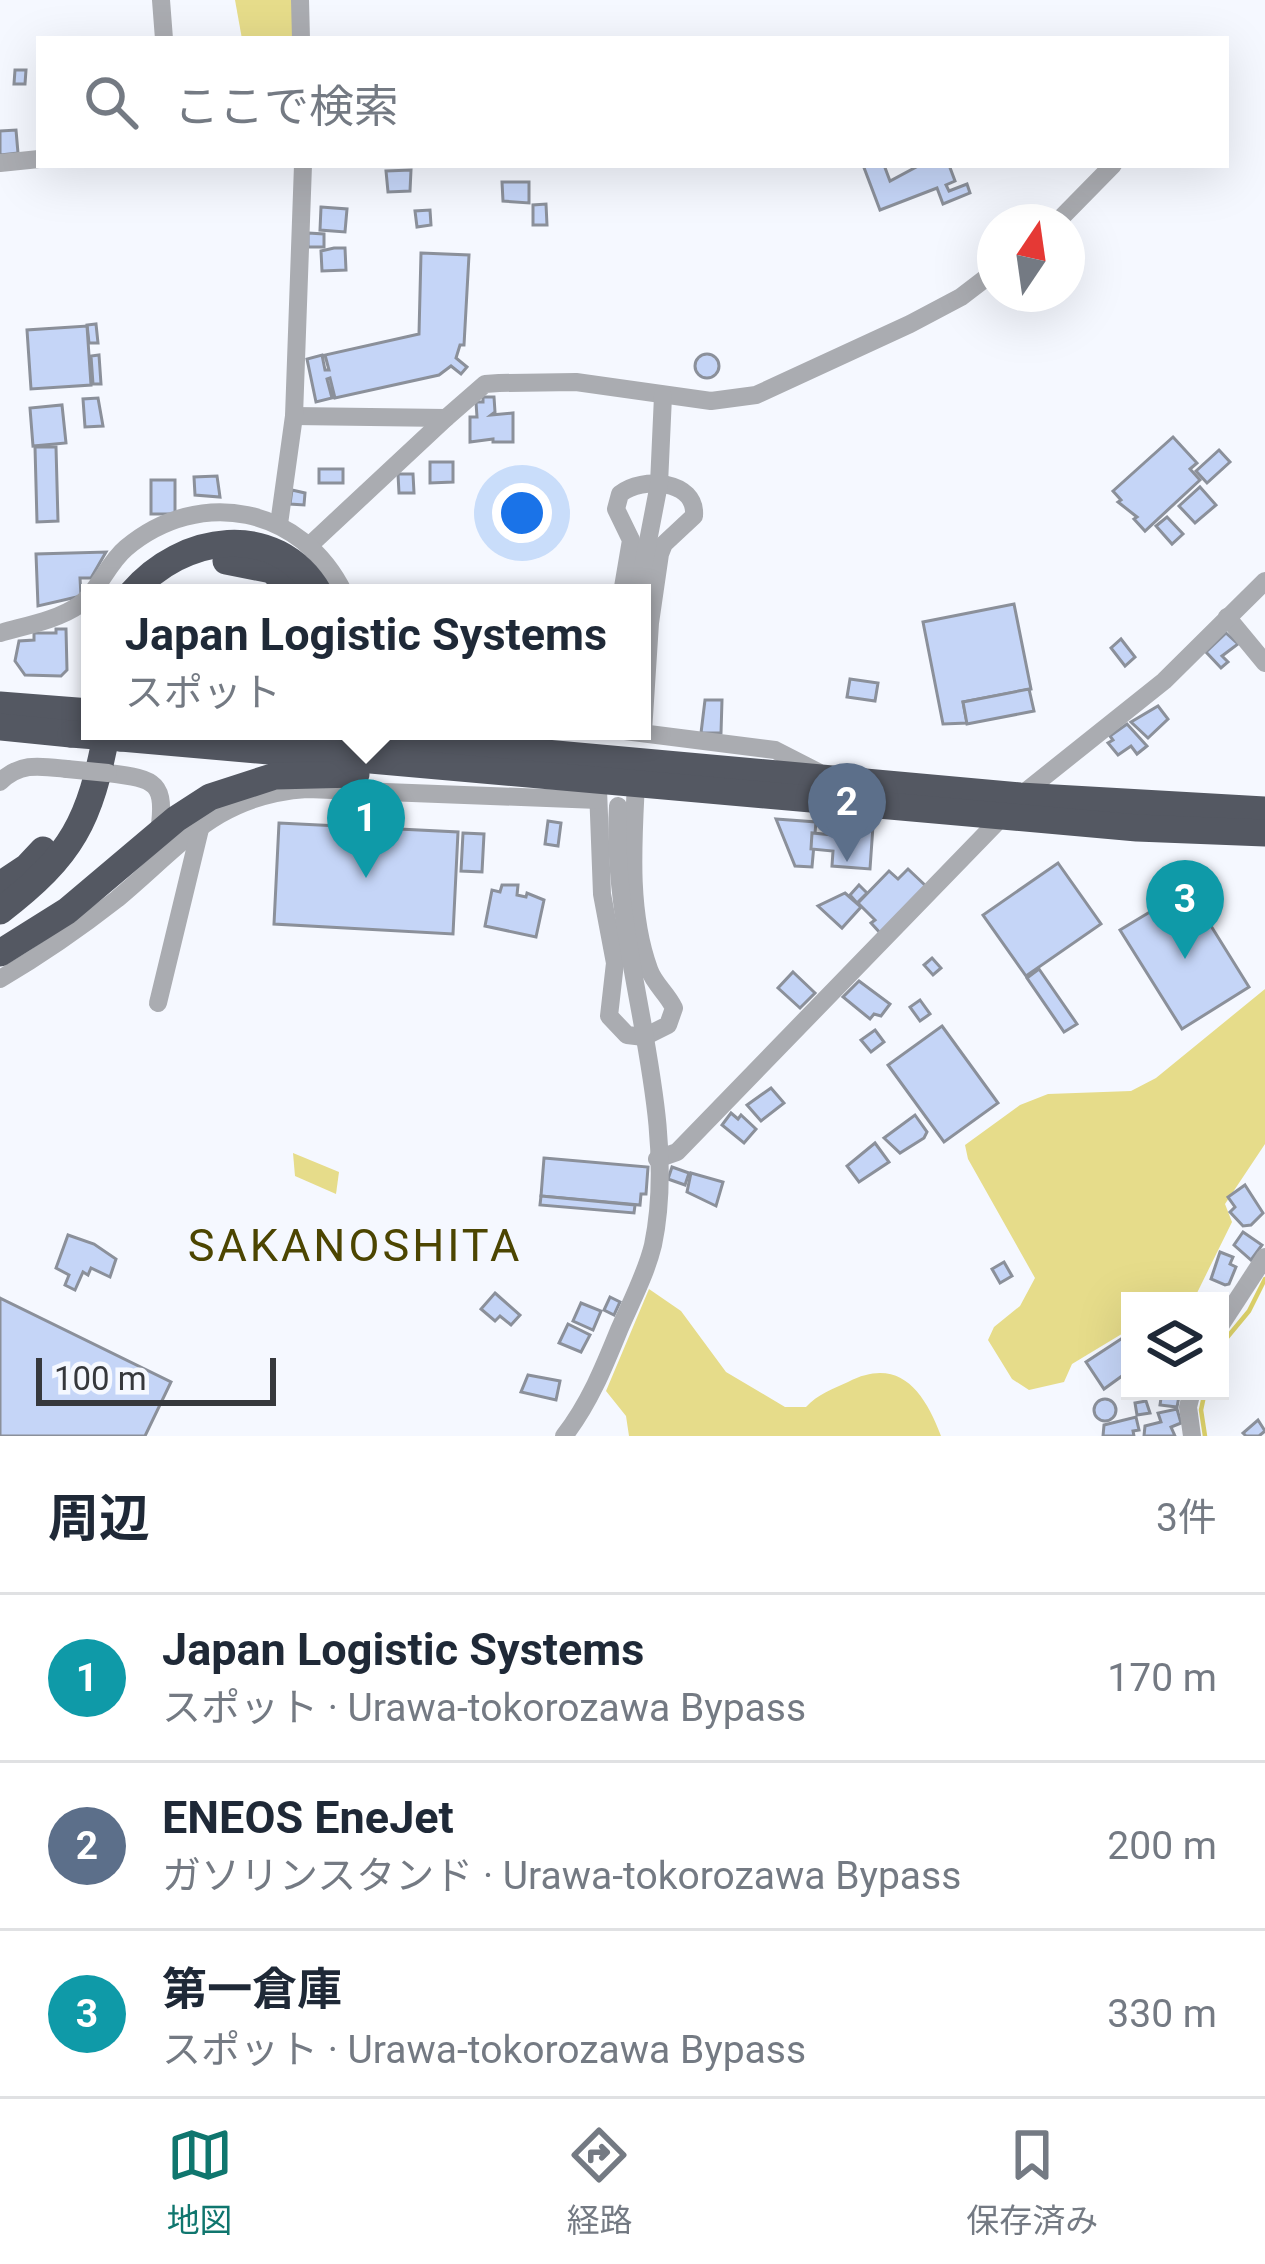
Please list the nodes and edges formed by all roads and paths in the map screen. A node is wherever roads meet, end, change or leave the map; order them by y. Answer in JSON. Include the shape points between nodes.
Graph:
{"nodes":[{"id":1,"x":160,"y":0,"type":"edge"},
{"id":2,"x":300,"y":0,"type":"edge"},
{"id":3,"x":164,"y":36,"type":"edge"},
{"id":4,"x":301,"y":36,"type":"edge"},
{"id":5,"x":36,"y":159,"type":"edge"},
{"id":6,"x":0,"y":163,"type":"edge"},
{"id":7,"x":303,"y":168,"type":"edge"},
{"id":8,"x":1110,"y":168,"type":"edge"},
{"id":9,"x":1075,"y":204,"type":"edge"},
{"id":10,"x":977,"y":286,"type":"edge"},
{"id":11,"x":663,"y":396,"type":"junction"},
{"id":12,"x":294,"y":416,"type":"junction"},
{"id":13,"x":446,"y":418,"type":"junction"},
{"id":14,"x":659,"y":484,"type":"junction"},
{"id":15,"x":279,"y":524,"type":"junction"},
{"id":16,"x":311,"y":544,"type":"junction"},
{"id":17,"x":1265,"y":581,"type":"edge"},
{"id":18,"x":95,"y":584,"type":"edge"},
{"id":19,"x":142,"y":584,"type":"edge"},
{"id":20,"x":168,"y":584,"type":"edge"},
{"id":21,"x":286,"y":584,"type":"edge"},
{"id":22,"x":312,"y":584,"type":"edge"},
{"id":23,"x":338,"y":584,"type":"edge"},
{"id":24,"x":624,"y":584,"type":"edge"},
{"id":25,"x":640,"y":584,"type":"edge"},
{"id":26,"x":81,"y":602,"type":"edge"},
{"id":27,"x":651,"y":616,"type":"edge"},
{"id":28,"x":1227,"y":616,"type":"junction"},
{"id":29,"x":0,"y":633,"type":"edge"},
{"id":30,"x":1265,"y":663,"type":"edge"},
{"id":31,"x":0,"y":702,"type":"edge"},
{"id":32,"x":81,"y":715,"type":"edge"},
{"id":33,"x":81,"y":715,"type":"edge"},
{"id":34,"x":0,"y":727,"type":"edge"},
{"id":35,"x":651,"y":734,"type":"edge"},
{"id":36,"x":82,"y":740,"type":"edge"},
{"id":37,"x":112,"y":740,"type":"edge"},
{"id":38,"x":157,"y":740,"type":"edge"},
{"id":39,"x":400,"y":740,"type":"edge"},
{"id":40,"x":509,"y":740,"type":"edge"},
{"id":41,"x":710,"y":769,"type":"junction"},
{"id":42,"x":836,"y":780,"type":"junction"},
{"id":43,"x":0,"y":782,"type":"edge"},
{"id":44,"x":636,"y":783,"type":"junction"},
{"id":45,"x":599,"y":791,"type":"junction"},
{"id":46,"x":1012,"y":806,"type":"junction"},
{"id":47,"x":1265,"y":810,"type":"edge"},
{"id":48,"x":201,"y":825,"type":"junction"},
{"id":49,"x":159,"y":833,"type":"junction"},
{"id":50,"x":1265,"y":833,"type":"edge"},
{"id":51,"x":0,"y":885,"type":"edge"},
{"id":52,"x":0,"y":911,"type":"edge"},
{"id":53,"x":0,"y":953,"type":"edge"},
{"id":54,"x":0,"y":979,"type":"edge"},
{"id":55,"x":158,"y":1003,"type":"dead end"},
{"id":56,"x":644,"y":1037,"type":"junction"},
{"id":57,"x":657,"y":1159,"type":"junction"},
{"id":58,"x":1265,"y":1257,"type":"edge"},
{"id":59,"x":1229,"y":1312,"type":"edge"},
{"id":60,"x":1190,"y":1400,"type":"edge"},
{"id":61,"x":569,"y":1434,"type":"edge"},
{"id":62,"x":1192,"y":1436,"type":"edge"}],
"edges":[{"from":1,"to":3,"type":"street"},
{"from":2,"to":4,"type":"street"},
{"from":5,"to":6,"type":"street"},
{"from":7,"to":12,"type":"street"},
{"from":8,"to":9,"type":"street"},
{"from":10,"to":11,"type":"street","via":[[776,388],[712,401]]},
{"from":11,"to":13,"type":"street","via":[[576,382],[485,384]]},
{"from":11,"to":14,"type":"street"},
{"from":12,"to":13,"type":"street"},
{"from":12,"to":15,"type":"street"},
{"from":13,"to":16,"type":"street"},
{"from":14,"to":24,"type":"street","via":[[628,487],[616,501],[631,540]]},
{"from":14,"to":25,"type":"street"},
{"from":14,"to":27,"type":"street","via":[[687,493],[695,508],[664,544]]},
{"from":15,"to":16,"type":"street"},
{"from":15,"to":18,"type":"street","via":[[230,513],[165,525],[115,558]]},
{"from":16,"to":23,"type":"street"},
{"from":17,"to":28,"type":"street"},
{"from":19,"to":22,"type":"highway","via":[[172,557],[221,543],[290,558]]},
{"from":20,"to":21,"type":"highway","via":[[192,567],[224,561],[256,564]]},
{"from":26,"to":29,"type":"street"},
{"from":28,"to":30,"type":"street"},
{"from":28,"to":46,"type":"street","via":[[1164,681]]},
{"from":31,"to":32,"type":"highway"},
{"from":33,"to":34,"type":"highway"},
{"from":35,"to":42,"type":"street","via":[[775,750]]},
{"from":36,"to":51,"type":"highway","via":[[80,780],[65,819],[40,854]]},
{"from":37,"to":52,"type":"highway","via":[[74,838]]},
{"from":38,"to":45,"type":"highway"},
{"from":39,"to":41,"type":"highway"},
{"from":40,"to":41,"type":"highway"},
{"from":41,"to":42,"type":"highway"},
{"from":42,"to":46,"type":"highway"},
{"from":43,"to":49,"type":"street","bridge":true,"via":[[32,765],[145,778],[163,800]]},
{"from":44,"to":45,"type":"highway"},
{"from":44,"to":46,"type":"highway"},
{"from":44,"to":56,"type":"street","via":[[637,909],[651,975],[674,1008],[668,1025]]},
{"from":45,"to":48,"type":"street","via":[[308,788],[250,799]]},
{"from":45,"to":49,"type":"highway","via":[[275,776],[210,797]]},
{"from":45,"to":56,"type":"street"},
{"from":45,"to":56,"type":"street","via":[[599,859],[615,963],[609,1016],[627,1035]]},
{"from":46,"to":47,"type":"highway"},
{"from":46,"to":50,"type":"highway","via":[[1137,828]]},
{"from":46,"to":57,"type":"street","via":[[677,1152]]},
{"from":48,"to":54,"type":"street","via":[[98,913]]},
{"from":48,"to":55,"type":"street"},
{"from":49,"to":53,"type":"highway","via":[[67,911]]},
{"from":56,"to":57,"type":"street"},
{"from":57,"to":61,"type":"street","via":[[648,1260]]},
{"from":58,"to":59,"type":"street"},
{"from":60,"to":62,"type":"street"}]}
